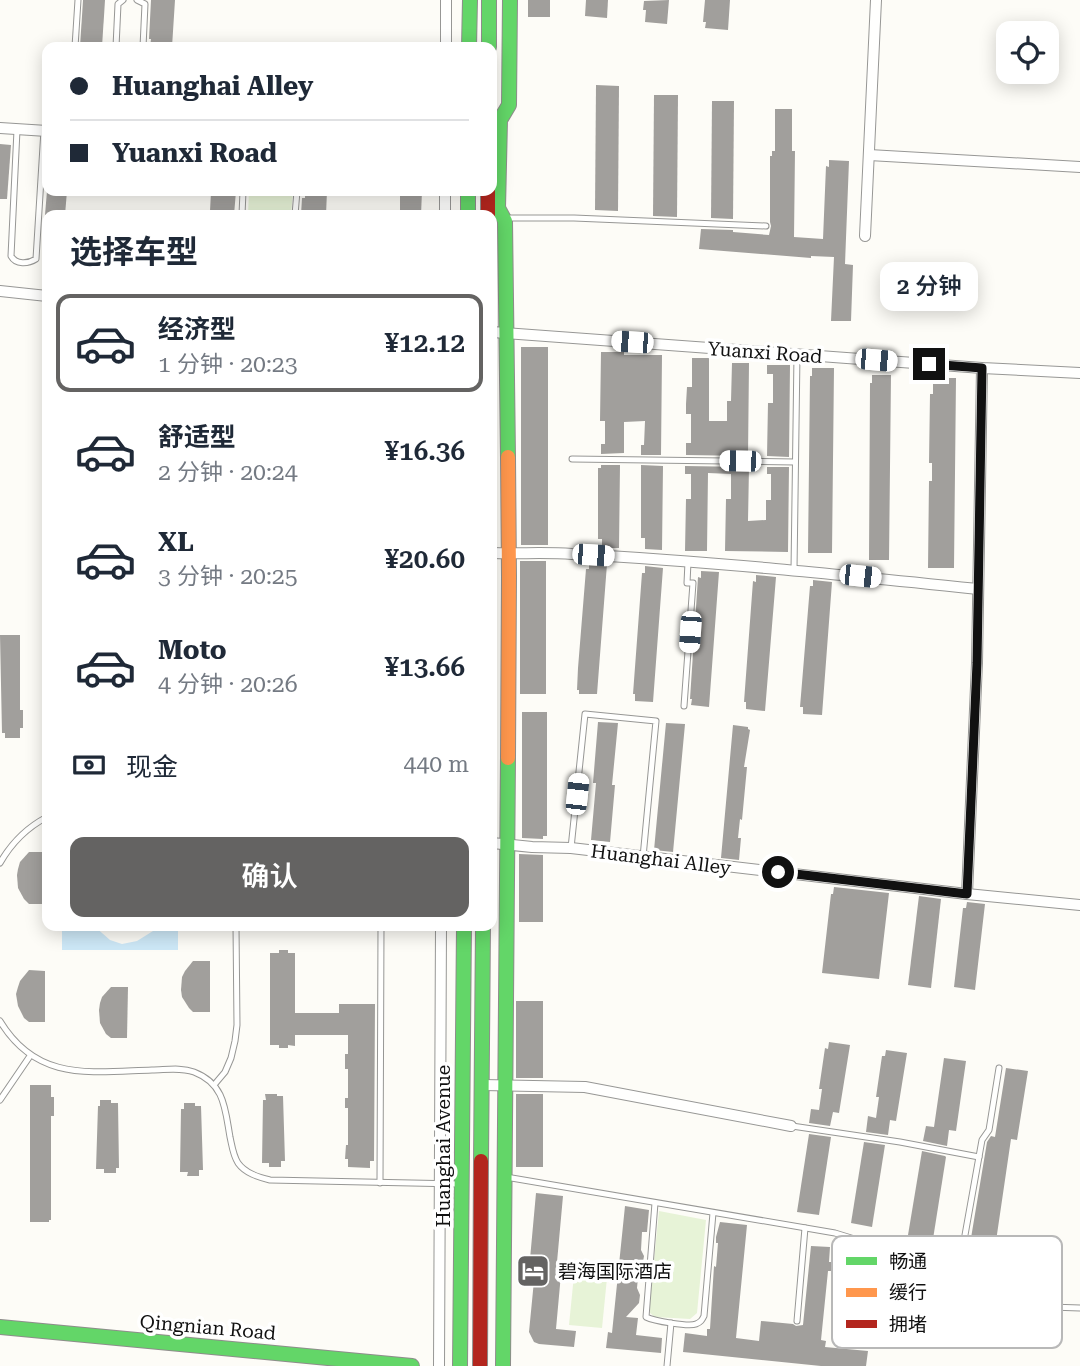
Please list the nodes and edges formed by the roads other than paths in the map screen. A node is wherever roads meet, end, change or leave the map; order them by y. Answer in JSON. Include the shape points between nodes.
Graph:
{"nodes":[{"id":1,"x":78,"y":0,"type":"edge"},
{"id":2,"x":123,"y":0,"type":"edge"},
{"id":3,"x":137,"y":0,"type":"edge"},
{"id":4,"x":446,"y":0,"type":"edge"},
{"id":5,"x":470,"y":0,"type":"edge"},
{"id":6,"x":489,"y":0,"type":"edge"},
{"id":7,"x":510,"y":0,"type":"edge"},
{"id":8,"x":876,"y":0,"type":"edge"},
{"id":9,"x":75,"y":42,"type":"edge"},
{"id":10,"x":116,"y":42,"type":"edge"},
{"id":11,"x":143,"y":42,"type":"edge"},
{"id":12,"x":446,"y":42,"type":"edge"},
{"id":13,"x":469,"y":42,"type":"edge"},
{"id":14,"x":489,"y":42,"type":"edge"},
{"id":15,"x":0,"y":128,"type":"edge"},
{"id":16,"x":17,"y":129,"type":"junction"},
{"id":17,"x":42,"y":130,"type":"edge"},
{"id":18,"x":869,"y":155,"type":"junction"},
{"id":19,"x":1080,"y":167,"type":"edge"},
{"id":20,"x":42,"y":173,"type":"edge"},
{"id":21,"x":503,"y":218,"type":"junction"},
{"id":22,"x":766,"y":226,"type":"dead end"},
{"id":23,"x":865,"y":236,"type":"dead end"},
{"id":24,"x":0,"y":292,"type":"edge"},
{"id":25,"x":42,"y":296,"type":"edge"},
{"id":26,"x":499,"y":332,"type":"edge"},
{"id":27,"x":797,"y":354,"type":"junction"},
{"id":28,"x":982,"y":368,"type":"junction"},
{"id":29,"x":1080,"y":373,"type":"edge"},
{"id":30,"x":572,"y":459,"type":"dead end"},
{"id":31,"x":795,"y":461,"type":"junction"},
{"id":32,"x":497,"y":553,"type":"edge"},
{"id":33,"x":509,"y":554,"type":"junction"},
{"id":34,"x":688,"y":562,"type":"junction"},
{"id":35,"x":794,"y":570,"type":"junction"},
{"id":36,"x":978,"y":589,"type":"junction"},
{"id":37,"x":684,"y":706,"type":"dead end"},
{"id":38,"x":42,"y":820,"type":"edge"},
{"id":39,"x":497,"y":844,"type":"edge"},
{"id":40,"x":507,"y":845,"type":"junction"},
{"id":41,"x":571,"y":848,"type":"junction"},
{"id":42,"x":643,"y":857,"type":"junction"},
{"id":43,"x":0,"y":863,"type":"edge"},
{"id":44,"x":967,"y":894,"type":"junction"},
{"id":45,"x":1080,"y":905,"type":"edge"},
{"id":46,"x":236,"y":931,"type":"edge"},
{"id":47,"x":381,"y":931,"type":"edge"},
{"id":48,"x":441,"y":931,"type":"edge"},
{"id":49,"x":464,"y":931,"type":"edge"},
{"id":50,"x":483,"y":931,"type":"edge"},
{"id":51,"x":0,"y":1021,"type":"edge"},
{"id":52,"x":30,"y":1056,"type":"junction"},
{"id":53,"x":999,"y":1068,"type":"dead end"},
{"id":54,"x":214,"y":1085,"type":"junction"},
{"id":55,"x":482,"y":1085,"type":"junction"},
{"id":56,"x":505,"y":1086,"type":"junction"},
{"id":57,"x":0,"y":1100,"type":"edge"},
{"id":58,"x":791,"y":1126,"type":"joint"},
{"id":59,"x":979,"y":1157,"type":"junction"},
{"id":60,"x":505,"y":1177,"type":"junction"},
{"id":61,"x":380,"y":1183,"type":"junction"},
{"id":62,"x":440,"y":1184,"type":"junction"},
{"id":63,"x":462,"y":1184,"type":"junction"},
{"id":64,"x":655,"y":1203,"type":"junction"},
{"id":65,"x":713,"y":1213,"type":"junction"},
{"id":66,"x":805,"y":1228,"type":"junction"},
{"id":67,"x":965,"y":1235,"type":"dead end"},
{"id":68,"x":845,"y":1236,"type":"edge"},
{"id":69,"x":1062,"y":1307,"type":"edge"},
{"id":70,"x":1080,"y":1308,"type":"edge"},
{"id":71,"x":797,"y":1321,"type":"dead end"},
{"id":72,"x":671,"y":1323,"type":"junction"},
{"id":73,"x":0,"y":1327,"type":"edge"},
{"id":74,"x":412,"y":1366,"type":"edge"},
{"id":75,"x":439,"y":1366,"type":"edge"},
{"id":76,"x":460,"y":1366,"type":"edge"},
{"id":77,"x":480,"y":1366,"type":"edge"},
{"id":78,"x":503,"y":1366,"type":"edge"},
{"id":79,"x":667,"y":1366,"type":"edge"}],
"edges":[{"from":1,"to":9,"type":"lane"},
{"from":2,"to":10,"type":"lane","via":[[118,4]]},
{"from":3,"to":11,"type":"lane","via":[[145,4]]},
{"from":4,"to":12,"type":"street"},
{"from":5,"to":13,"type":"street"},
{"from":6,"to":14,"type":"street"},
{"from":7,"to":21,"type":"street","via":[[509,106],[500,120],[498,208]]},
{"from":8,"to":18,"type":"street"},
{"from":15,"to":16,"type":"street"},
{"from":16,"to":17,"type":"street"},
{"from":16,"to":20,"type":"lane","via":[[11,256],[17,262],[36,259]]},
{"from":18,"to":19,"type":"street"},
{"from":18,"to":23,"type":"street"},
{"from":21,"to":22,"type":"lane"},
{"from":21,"to":26,"type":"street"},
{"from":24,"to":25,"type":"street"},
{"from":26,"to":27,"type":"street","name":"Yuanxi Road"},
{"from":26,"to":33,"type":"street"},
{"from":27,"to":28,"type":"street","name":"Yuanxi Road"},
{"from":27,"to":31,"type":"lane"},
{"from":28,"to":29,"type":"street","name":"Yuanxi Road"},
{"from":28,"to":36,"type":"street"},
{"from":30,"to":31,"type":"lane"},
{"from":31,"to":35,"type":"lane"},
{"from":32,"to":33,"type":"street"},
{"from":33,"to":34,"type":"street","via":[[569,553]]},
{"from":33,"to":40,"type":"street"},
{"from":34,"to":35,"type":"street"},
{"from":34,"to":37,"type":"lane","via":[[687,583],[693,583]]},
{"from":35,"to":36,"type":"street"},
{"from":36,"to":44,"type":"street"},
{"from":38,"to":43,"type":"lane","via":[[22,834]]},
{"from":39,"to":40,"type":"street","name":"Huanghai Alley"},
{"from":40,"to":41,"type":"street","name":"Huanghai Alley"},
{"from":40,"to":56,"type":"street"},
{"from":41,"to":42,"type":"street","name":"Huanghai Alley"},
{"from":41,"to":42,"type":"lane","via":[[585,714],[656,721]]},
{"from":42,"to":44,"type":"street","name":"Huanghai Alley"},
{"from":44,"to":45,"type":"street","name":"Huanghai Alley"},
{"from":46,"to":54,"type":"lane","via":[[235,1041],[225,1072]]},
{"from":47,"to":61,"type":"lane"},
{"from":48,"to":62,"type":"street"},
{"from":49,"to":63,"type":"street","name":"Huanghai Avenue"},
{"from":50,"to":55,"type":"street","name":"Huanghai Avenue"},
{"from":51,"to":52,"type":"lane"},
{"from":52,"to":54,"type":"lane","via":[[81,1072],[186,1070]]},
{"from":52,"to":57,"type":"lane"},
{"from":53,"to":59,"type":"lane","via":[[989,1130]]},
{"from":54,"to":61,"type":"lane","via":[[223,1098],[235,1158],[257,1177]]},
{"from":55,"to":56,"type":"street"},
{"from":55,"to":77,"type":"street","name":"Huanghai Avenue"},
{"from":56,"to":58,"type":"street","via":[[585,1087]]},
{"from":56,"to":60,"type":"street"},
{"from":58,"to":59,"type":"lane"},
{"from":59,"to":67,"type":"lane"},
{"from":60,"to":64,"type":"lane"},
{"from":60,"to":78,"type":"street"},
{"from":61,"to":62,"type":"lane"},
{"from":62,"to":63,"type":"lane"},
{"from":62,"to":75,"type":"street"},
{"from":63,"to":76,"type":"street","name":"Huanghai Avenue"},
{"from":64,"to":65,"type":"lane"},
{"from":64,"to":72,"type":"lane","via":[[646,1317]]},
{"from":65,"to":66,"type":"lane"},
{"from":65,"to":72,"type":"lane","via":[[704,1316],[695,1325]]},
{"from":66,"to":68,"type":"lane"},
{"from":66,"to":71,"type":"lane"},
{"from":69,"to":70,"type":"lane"},
{"from":72,"to":79,"type":"lane"},
{"from":73,"to":74,"type":"street","name":"Qingnian Road"}]}
